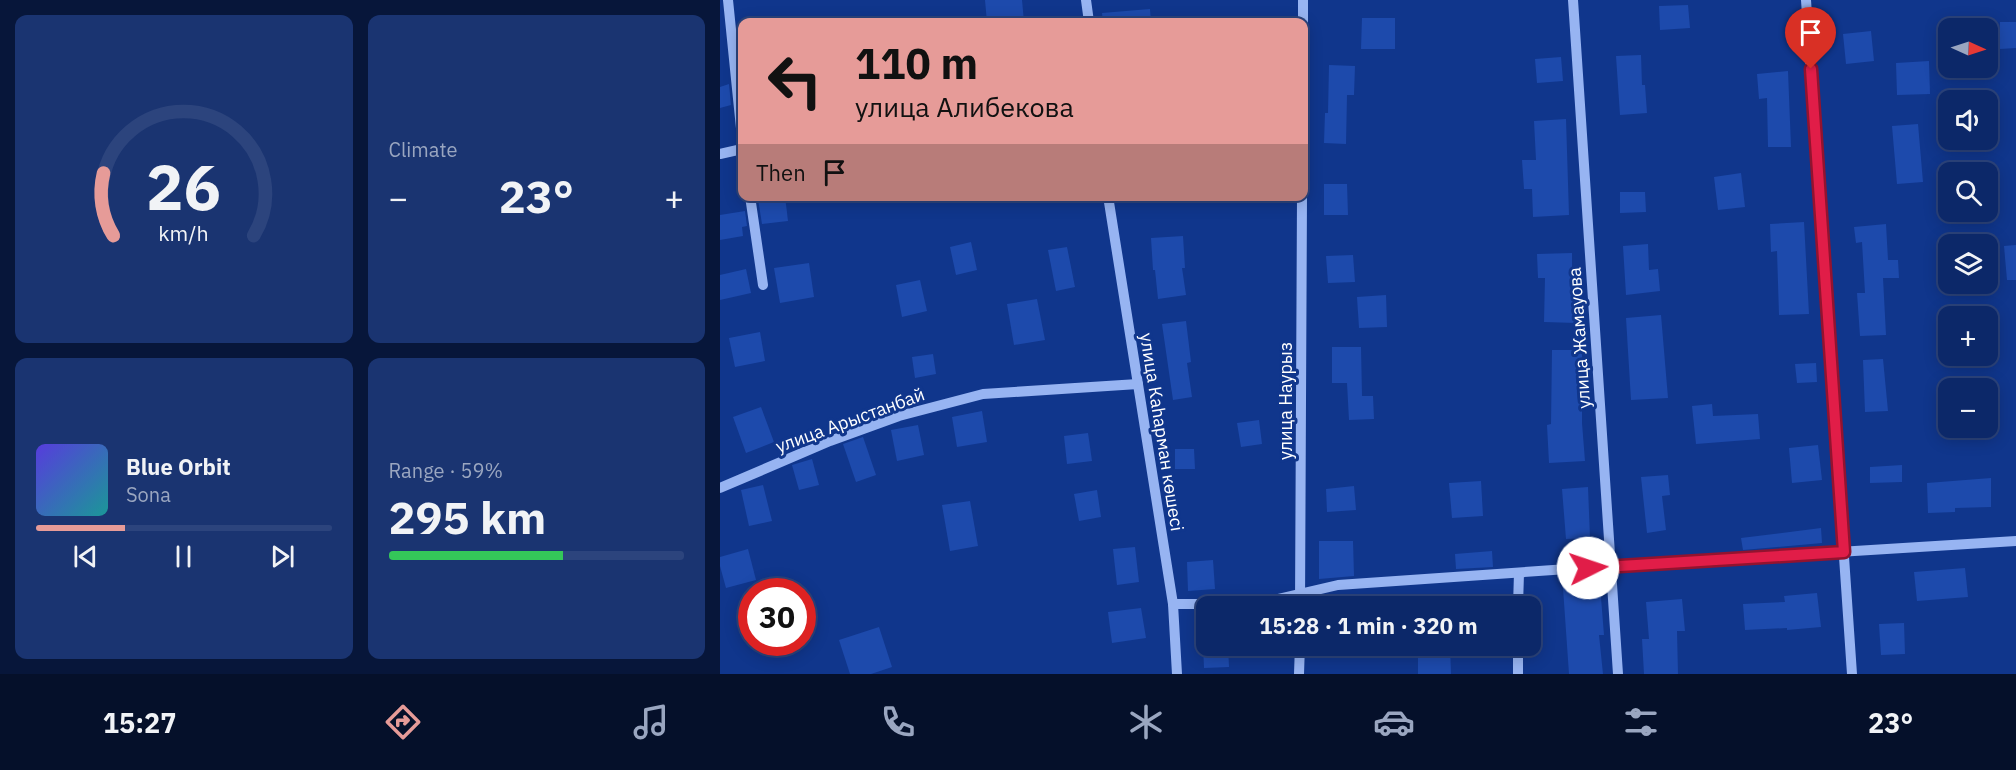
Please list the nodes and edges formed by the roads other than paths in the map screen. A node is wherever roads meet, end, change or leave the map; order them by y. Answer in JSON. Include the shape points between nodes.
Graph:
{"nodes":[{"id":1,"x":728,"y":0,"type":"edge"},
{"id":2,"x":1086,"y":0,"type":"edge"},
{"id":3,"x":1303,"y":0,"type":"edge"},
{"id":4,"x":1573,"y":0,"type":"edge"},
{"id":5,"x":1806,"y":0,"type":"edge"},
{"id":6,"x":1088,"y":18,"type":"edge"},
{"id":7,"x":1303,"y":18,"type":"edge"},
{"id":8,"x":738,"y":99,"type":"edge"},
{"id":9,"x":738,"y":150,"type":"edge"},
{"id":10,"x":720,"y":154,"type":"edge"},
{"id":11,"x":751,"y":201,"type":"edge"},
{"id":12,"x":1109,"y":201,"type":"edge"},
{"id":13,"x":1302,"y":201,"type":"edge"},
{"id":14,"x":763,"y":285,"type":"dead end"},
{"id":15,"x":1138,"y":384,"type":"junction"},
{"id":16,"x":720,"y":488,"type":"edge"},
{"id":17,"x":2016,"y":541,"type":"edge"},
{"id":18,"x":1844,"y":552,"type":"junction"},
{"id":19,"x":1611,"y":566,"type":"junction"},
{"id":20,"x":1518,"y":573,"type":"junction"},
{"id":21,"x":1300,"y":593,"type":"junction"},
{"id":22,"x":1518,"y":596,"type":"edge"},
{"id":23,"x":1173,"y":604,"type":"junction"},
{"id":24,"x":1300,"y":656,"type":"edge"},
{"id":25,"x":1518,"y":656,"type":"edge"},
{"id":26,"x":1178,"y":674,"type":"edge"},
{"id":27,"x":1299,"y":674,"type":"edge"},
{"id":28,"x":1518,"y":674,"type":"edge"},
{"id":29,"x":1618,"y":674,"type":"edge"},
{"id":30,"x":1852,"y":674,"type":"edge"}],
"edges":[{"from":1,"to":8,"type":"street"},
{"from":2,"to":6,"type":"street"},
{"from":3,"to":7,"type":"street"},
{"from":4,"to":19,"type":"street","name":"улица Жамауова"},
{"from":5,"to":18,"type":"street"},
{"from":9,"to":10,"type":"street"},
{"from":11,"to":14,"type":"street"},
{"from":12,"to":15,"type":"street","name":"улица Каһарман көшесі"},
{"from":13,"to":21,"type":"street","name":"улица Наурыз"},
{"from":15,"to":16,"type":"street","name":"улица Арыстанбай","via":[[983,394],[899,416]]},
{"from":15,"to":23,"type":"street","name":"улица Каһарман көшесі"},
{"from":17,"to":18,"type":"street"},
{"from":18,"to":19,"type":"street"},
{"from":18,"to":30,"type":"street"},
{"from":19,"to":20,"type":"street"},
{"from":19,"to":29,"type":"street","name":"улица Жамауова"},
{"from":20,"to":21,"type":"street","via":[[1338,585]]},
{"from":20,"to":22,"type":"street"},
{"from":21,"to":23,"type":"street","via":[[1257,604]]},
{"from":23,"to":26,"type":"street","name":"улица Каһарман көшесі"},
{"from":24,"to":27,"type":"street"},
{"from":25,"to":28,"type":"street"}]}
